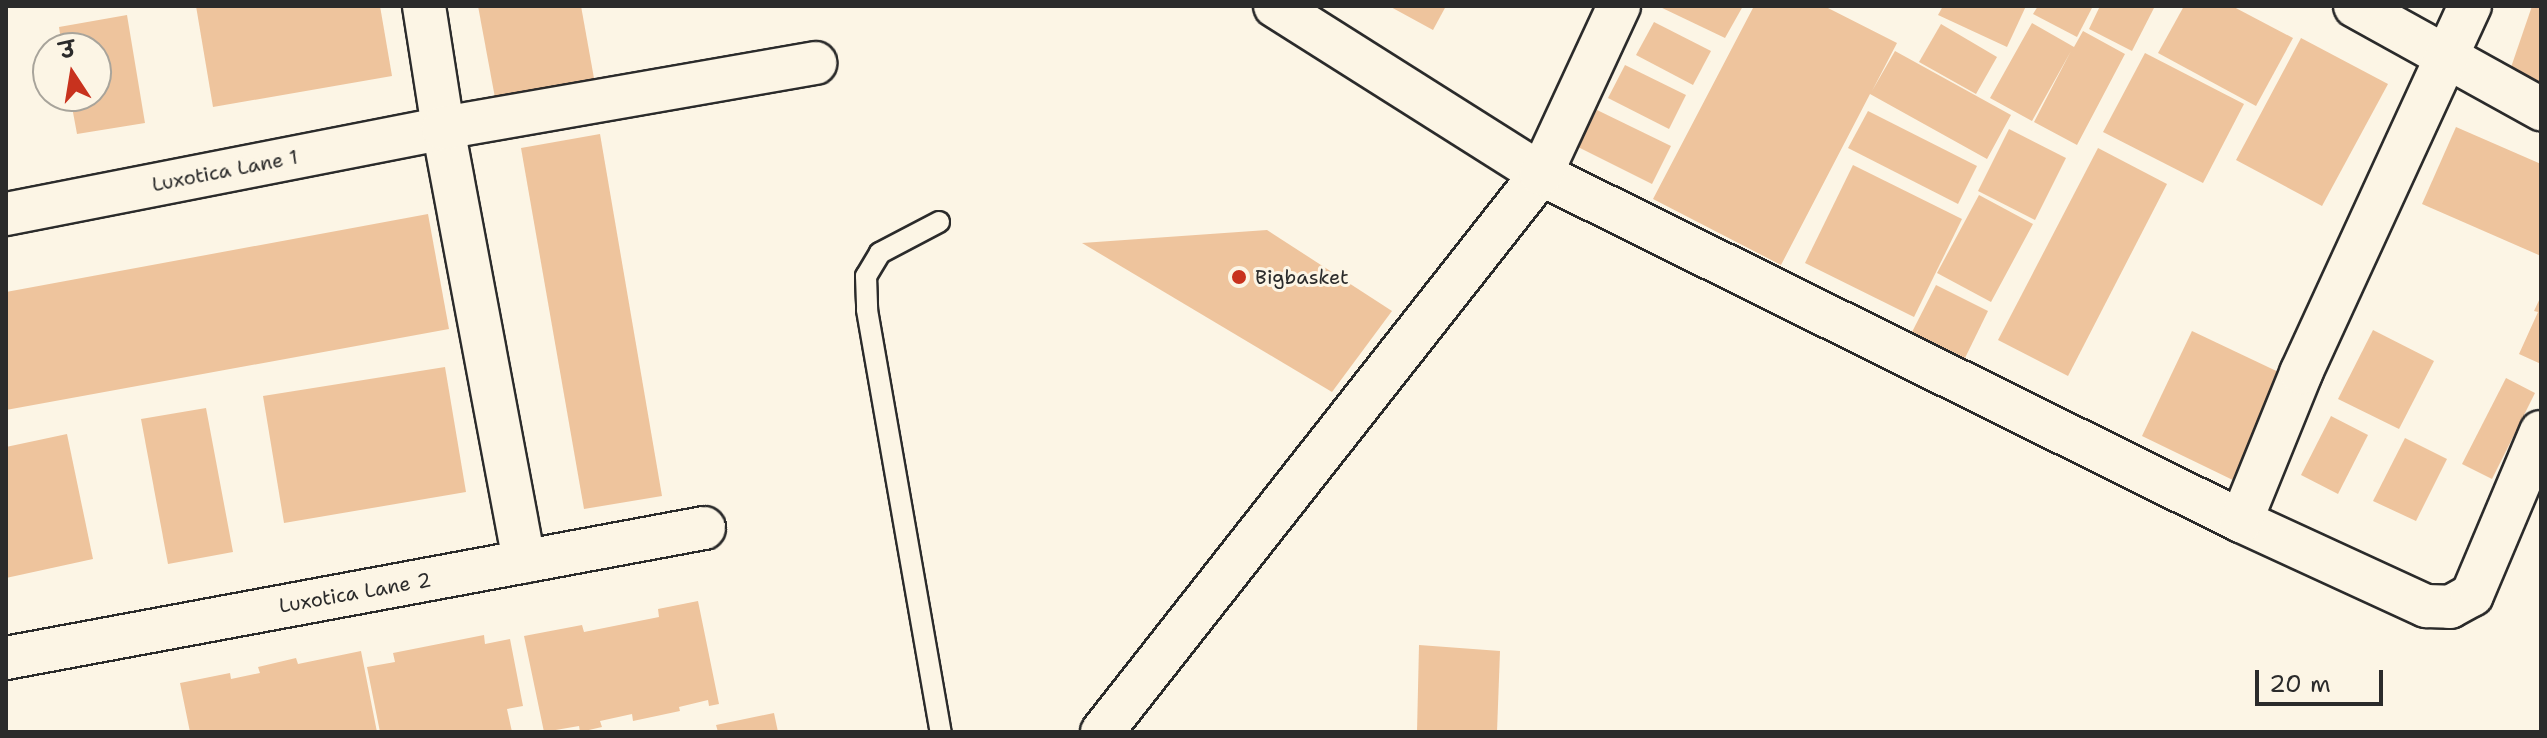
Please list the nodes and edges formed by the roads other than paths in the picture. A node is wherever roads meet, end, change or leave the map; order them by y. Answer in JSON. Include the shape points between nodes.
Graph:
{"nodes":[{"id":1,"x":424,"y":6,"type":"edge"},
{"id":2,"x":1275,"y":6,"type":"edge"},
{"id":3,"x":1619,"y":6,"type":"edge"},
{"id":4,"x":2355,"y":6,"type":"edge"},
{"id":5,"x":2470,"y":6,"type":"edge"},
{"id":6,"x":2448,"y":57,"type":"junction"},
{"id":7,"x":815,"y":63,"type":"dead end"},
{"id":8,"x":2541,"y":109,"type":"edge"},
{"id":9,"x":443,"y":128,"type":"junction"},
{"id":10,"x":1541,"y":174,"type":"junction"},
{"id":11,"x":6,"y":214,"type":"edge"},
{"id":12,"x":939,"y":222,"type":"dead end"},
{"id":13,"x":2541,"y":432,"type":"edge"},
{"id":14,"x":2241,"y":521,"type":"junction"},
{"id":15,"x":704,"y":528,"type":"dead end"},
{"id":16,"x":524,"y":562,"type":"junction"},
{"id":17,"x":6,"y":658,"type":"edge"},
{"id":18,"x":941,"y":732,"type":"edge"},
{"id":19,"x":1102,"y":732,"type":"edge"}],
"edges":[{"from":1,"to":9,"type":"street"},
{"from":2,"to":10,"type":"street"},
{"from":3,"to":10,"type":"street"},
{"from":4,"to":6,"type":"street"},
{"from":5,"to":6,"type":"street"},
{"from":6,"to":8,"type":"street"},
{"from":6,"to":14,"type":"street","via":[[2301,373]]},
{"from":7,"to":9,"type":"street","name":"Luxotica Lane 1"},
{"from":9,"to":11,"type":"street","name":"Luxotica Lane 1"},
{"from":9,"to":16,"type":"street"},
{"from":10,"to":14,"type":"street"},
{"from":10,"to":19,"type":"street"},
{"from":12,"to":18,"type":"lane","via":[[880,253],[866,276],[867,310]]},
{"from":13,"to":14,"type":"street","via":[[2472,595],[2450,607],[2426,606]]},
{"from":15,"to":16,"type":"street","name":"Luxotica Lane 2"},
{"from":16,"to":17,"type":"street","name":"Luxotica Lane 2"}]}
